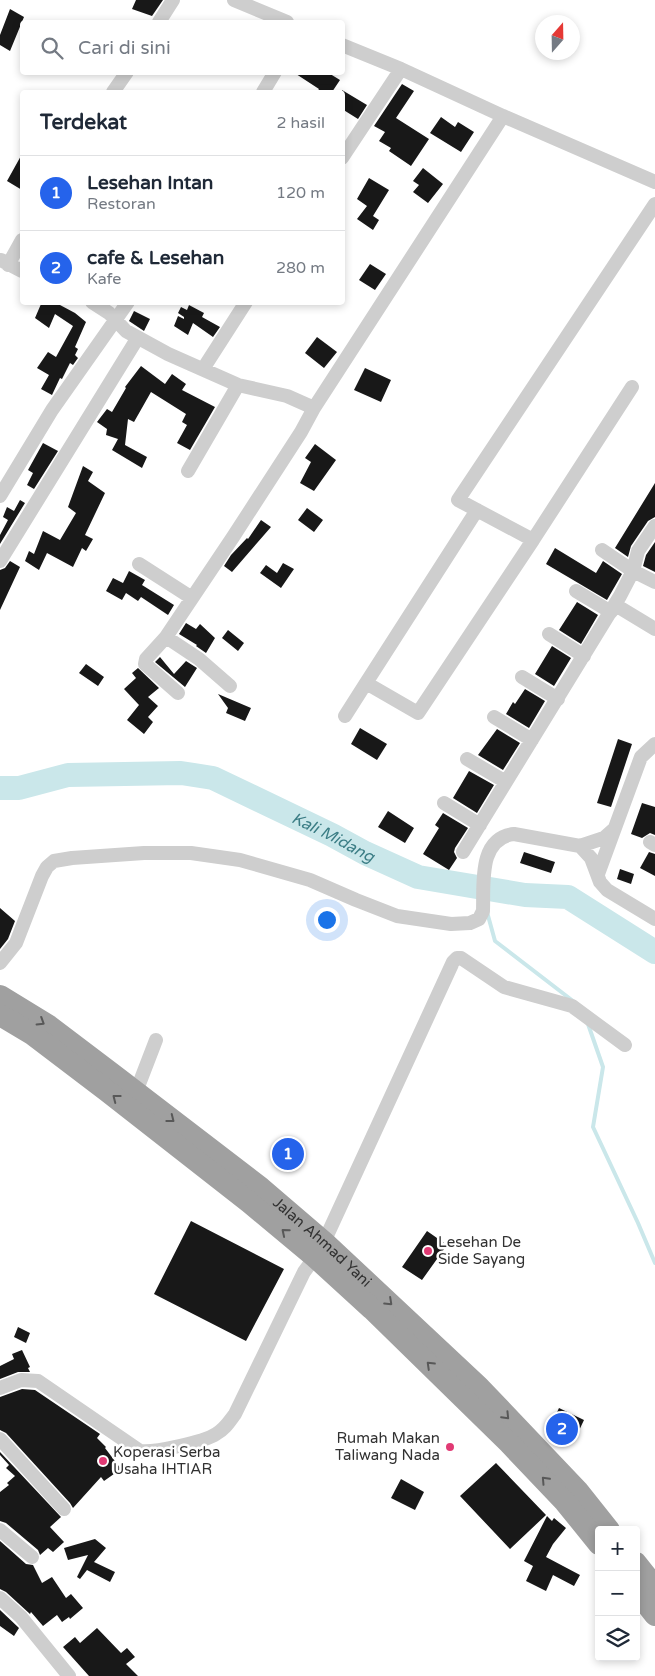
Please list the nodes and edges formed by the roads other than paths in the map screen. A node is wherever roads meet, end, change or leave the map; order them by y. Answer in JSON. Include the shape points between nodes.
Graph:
{"nodes":[{"id":1,"x":173,"y":0,"type":"edge"},
{"id":2,"x":234,"y":0,"type":"edge"},
{"id":3,"x":250,"y":3,"type":"edge"},
{"id":4,"x":160,"y":20,"type":"edge"},
{"id":5,"x":283,"y":20,"type":"edge"},
{"id":6,"x":345,"y":46,"type":"edge"},
{"id":7,"x":401,"y":69,"type":"junction"},
{"id":8,"x":125,"y":75,"type":"edge"},
{"id":9,"x":273,"y":75,"type":"edge"},
{"id":10,"x":114,"y":90,"type":"edge"},
{"id":11,"x":264,"y":90,"type":"edge"},
{"id":12,"x":503,"y":116,"type":"junction"},
{"id":13,"x":345,"y":153,"type":"edge"},
{"id":14,"x":655,"y":182,"type":"edge"},
{"id":15,"x":655,"y":204,"type":"edge"},
{"id":16,"x":20,"y":242,"type":"edge"},
{"id":17,"x":4,"y":262,"type":"edge"},
{"id":18,"x":20,"y":270,"type":"edge"},
{"id":19,"x":97,"y":305,"type":"edge"},
{"id":20,"x":126,"y":305,"type":"edge"},
{"id":21,"x":244,"y":305,"type":"edge"},
{"id":22,"x":116,"y":320,"type":"junction"},
{"id":23,"x":137,"y":339,"type":"junction"},
{"id":24,"x":203,"y":369,"type":"junction"},
{"id":25,"x":238,"y":385,"type":"junction"},
{"id":26,"x":632,"y":387,"type":"dead end"},
{"id":27,"x":314,"y":408,"type":"junction"},
{"id":28,"x":188,"y":471,"type":"dead end"},
{"id":29,"x":0,"y":496,"type":"edge"},
{"id":30,"x":477,"y":510,"type":"junction"},
{"id":31,"x":655,"y":526,"type":"edge"},
{"id":32,"x":533,"y":540,"type":"junction"},
{"id":33,"x":602,"y":550,"type":"dead end"},
{"id":34,"x":0,"y":561,"type":"edge"},
{"id":35,"x":139,"y":564,"type":"dead end"},
{"id":36,"x":633,"y":571,"type":"junction"},
{"id":37,"x":655,"y":582,"type":"edge"},
{"id":38,"x":576,"y":591,"type":"dead end"},
{"id":39,"x":192,"y":598,"type":"junction"},
{"id":40,"x":616,"y":611,"type":"junction"},
{"id":41,"x":655,"y":629,"type":"edge"},
{"id":42,"x":549,"y":634,"type":"dead end"},
{"id":43,"x":166,"y":637,"type":"junction"},
{"id":44,"x":584,"y":656,"type":"junction"},
{"id":45,"x":522,"y":677,"type":"dead end"},
{"id":46,"x":366,"y":683,"type":"junction"},
{"id":47,"x":230,"y":686,"type":"dead end"},
{"id":48,"x":178,"y":693,"type":"dead end"},
{"id":49,"x":558,"y":699,"type":"junction"},
{"id":50,"x":345,"y":716,"type":"dead end"},
{"id":51,"x":494,"y":717,"type":"dead end"},
{"id":52,"x":532,"y":740,"type":"junction"},
{"id":53,"x":655,"y":744,"type":"edge"},
{"id":54,"x":467,"y":759,"type":"dead end"},
{"id":55,"x":506,"y":782,"type":"junction"},
{"id":56,"x":444,"y":803,"type":"dead end"},
{"id":57,"x":480,"y":825,"type":"junction"},
{"id":58,"x":613,"y":830,"type":"junction"},
{"id":59,"x":580,"y":846,"type":"junction"},
{"id":60,"x":463,"y":852,"type":"dead end"},
{"id":61,"x":598,"y":874,"type":"junction"},
{"id":62,"x":655,"y":919,"type":"edge"},
{"id":63,"x":0,"y":963,"type":"edge"},
{"id":64,"x":0,"y":996,"type":"edge"},
{"id":65,"x":0,"y":1015,"type":"edge"},
{"id":66,"x":156,"y":1040,"type":"dead end"},
{"id":67,"x":625,"y":1045,"type":"dead end"},
{"id":68,"x":136,"y":1092,"type":"junction"},
{"id":69,"x":255,"y":1195,"type":"junction"},
{"id":70,"x":319,"y":1250,"type":"junction"},
{"id":71,"x":0,"y":1388,"type":"edge"},
{"id":72,"x":0,"y":1439,"type":"edge"},
{"id":73,"x":571,"y":1496,"type":"junction"},
{"id":74,"x":64,"y":1509,"type":"dead end"},
{"id":75,"x":605,"y":1526,"type":"edge"},
{"id":76,"x":0,"y":1530,"type":"edge"},
{"id":77,"x":595,"y":1537,"type":"edge"},
{"id":78,"x":32,"y":1557,"type":"dead end"},
{"id":79,"x":640,"y":1568,"type":"edge"},
{"id":80,"x":655,"y":1587,"type":"edge"},
{"id":81,"x":640,"y":1596,"type":"edge"},
{"id":82,"x":0,"y":1598,"type":"edge"},
{"id":83,"x":655,"y":1615,"type":"edge"},
{"id":84,"x":69,"y":1676,"type":"edge"}],
"edges":[{"from":1,"to":4,"type":"street"},
{"from":2,"to":3,"type":"street"},
{"from":3,"to":5,"type":"street"},
{"from":6,"to":7,"type":"street"},
{"from":7,"to":12,"type":"street"},
{"from":7,"to":13,"type":"street"},
{"from":8,"to":10,"type":"street"},
{"from":9,"to":11,"type":"street"},
{"from":12,"to":14,"type":"street"},
{"from":12,"to":27,"type":"street"},
{"from":15,"to":30,"type":"street","via":[[458,500]]},
{"from":16,"to":17,"type":"street"},
{"from":17,"to":18,"type":"street"},
{"from":19,"to":22,"type":"street"},
{"from":20,"to":22,"type":"street"},
{"from":21,"to":24,"type":"street"},
{"from":22,"to":23,"type":"street"},
{"from":22,"to":29,"type":"street","via":[[52,410]]},
{"from":23,"to":24,"type":"street"},
{"from":23,"to":34,"type":"street"},
{"from":24,"to":25,"type":"street"},
{"from":25,"to":27,"type":"street","via":[[287,396]]},
{"from":25,"to":28,"type":"street"},
{"from":26,"to":32,"type":"street"},
{"from":27,"to":39,"type":"street"},
{"from":30,"to":32,"type":"street"},
{"from":30,"to":46,"type":"street"},
{"from":31,"to":36,"type":"street","via":[[638,551]]},
{"from":32,"to":46,"type":"street","via":[[418,714]]},
{"from":33,"to":36,"type":"street"},
{"from":35,"to":39,"type":"street"},
{"from":36,"to":37,"type":"street"},
{"from":36,"to":40,"type":"street"},
{"from":38,"to":40,"type":"street"},
{"from":39,"to":43,"type":"street"},
{"from":40,"to":41,"type":"street"},
{"from":40,"to":44,"type":"street"},
{"from":42,"to":44,"type":"street"},
{"from":43,"to":47,"type":"street","via":[[199,659]]},
{"from":43,"to":48,"type":"street","via":[[145,662]]},
{"from":44,"to":49,"type":"street"},
{"from":45,"to":49,"type":"street"},
{"from":46,"to":50,"type":"street"},
{"from":49,"to":52,"type":"street"},
{"from":51,"to":52,"type":"street"},
{"from":52,"to":55,"type":"street"},
{"from":53,"to":58,"type":"street","via":[[641,757]]},
{"from":54,"to":55,"type":"street"},
{"from":55,"to":57,"type":"street"},
{"from":56,"to":57,"type":"street"},
{"from":57,"to":60,"type":"street"},
{"from":58,"to":59,"type":"street","via":[[604,838]]},
{"from":58,"to":61,"type":"street"},
{"from":59,"to":61,"type":"street","via":[[592,858]]},
{"from":59,"to":63,"type":"street","via":[[514,834],[499,839],[486,858],[483,912],[479,919],[470,923],[397,916],[310,880],[240,860],[191,852],[54,861],[42,876],[16,943]]},
{"from":61,"to":62,"type":"street","via":[[607,890]]},
{"from":64,"to":68,"type":"highway","name":"Jalan Ahmad Yani","one_way":true,"via":[[49,1026]]},
{"from":69,"to":65,"type":"highway","one_way":true,"via":[[32,1034]]},
{"from":66,"to":68,"type":"street"},
{"from":67,"to":70,"type":"street","via":[[572,1006],[504,987],[457,958]]},
{"from":68,"to":69,"type":"highway","name":"Jalan Ahmad Yani","one_way":true},
{"from":69,"to":70,"type":"highway","name":"Jalan Ahmad Yani"},
{"from":70,"to":71,"type":"street","via":[[304,1272],[235,1414],[214,1436],[144,1451],[134,1448],[38,1380],[21,1380]]},
{"from":70,"to":73,"type":"highway","name":"Jalan Ahmad Yani","via":[[479,1387]]},
{"from":72,"to":74,"type":"street"},
{"from":73,"to":75,"type":"highway","name":"Jalan Ahmad Yani"},
{"from":73,"to":77,"type":"highway"},
{"from":76,"to":78,"type":"street"},
{"from":79,"to":80,"type":"highway"},
{"from":81,"to":83,"type":"highway"},
{"from":82,"to":84,"type":"street","via":[[21,1617]]}]}
